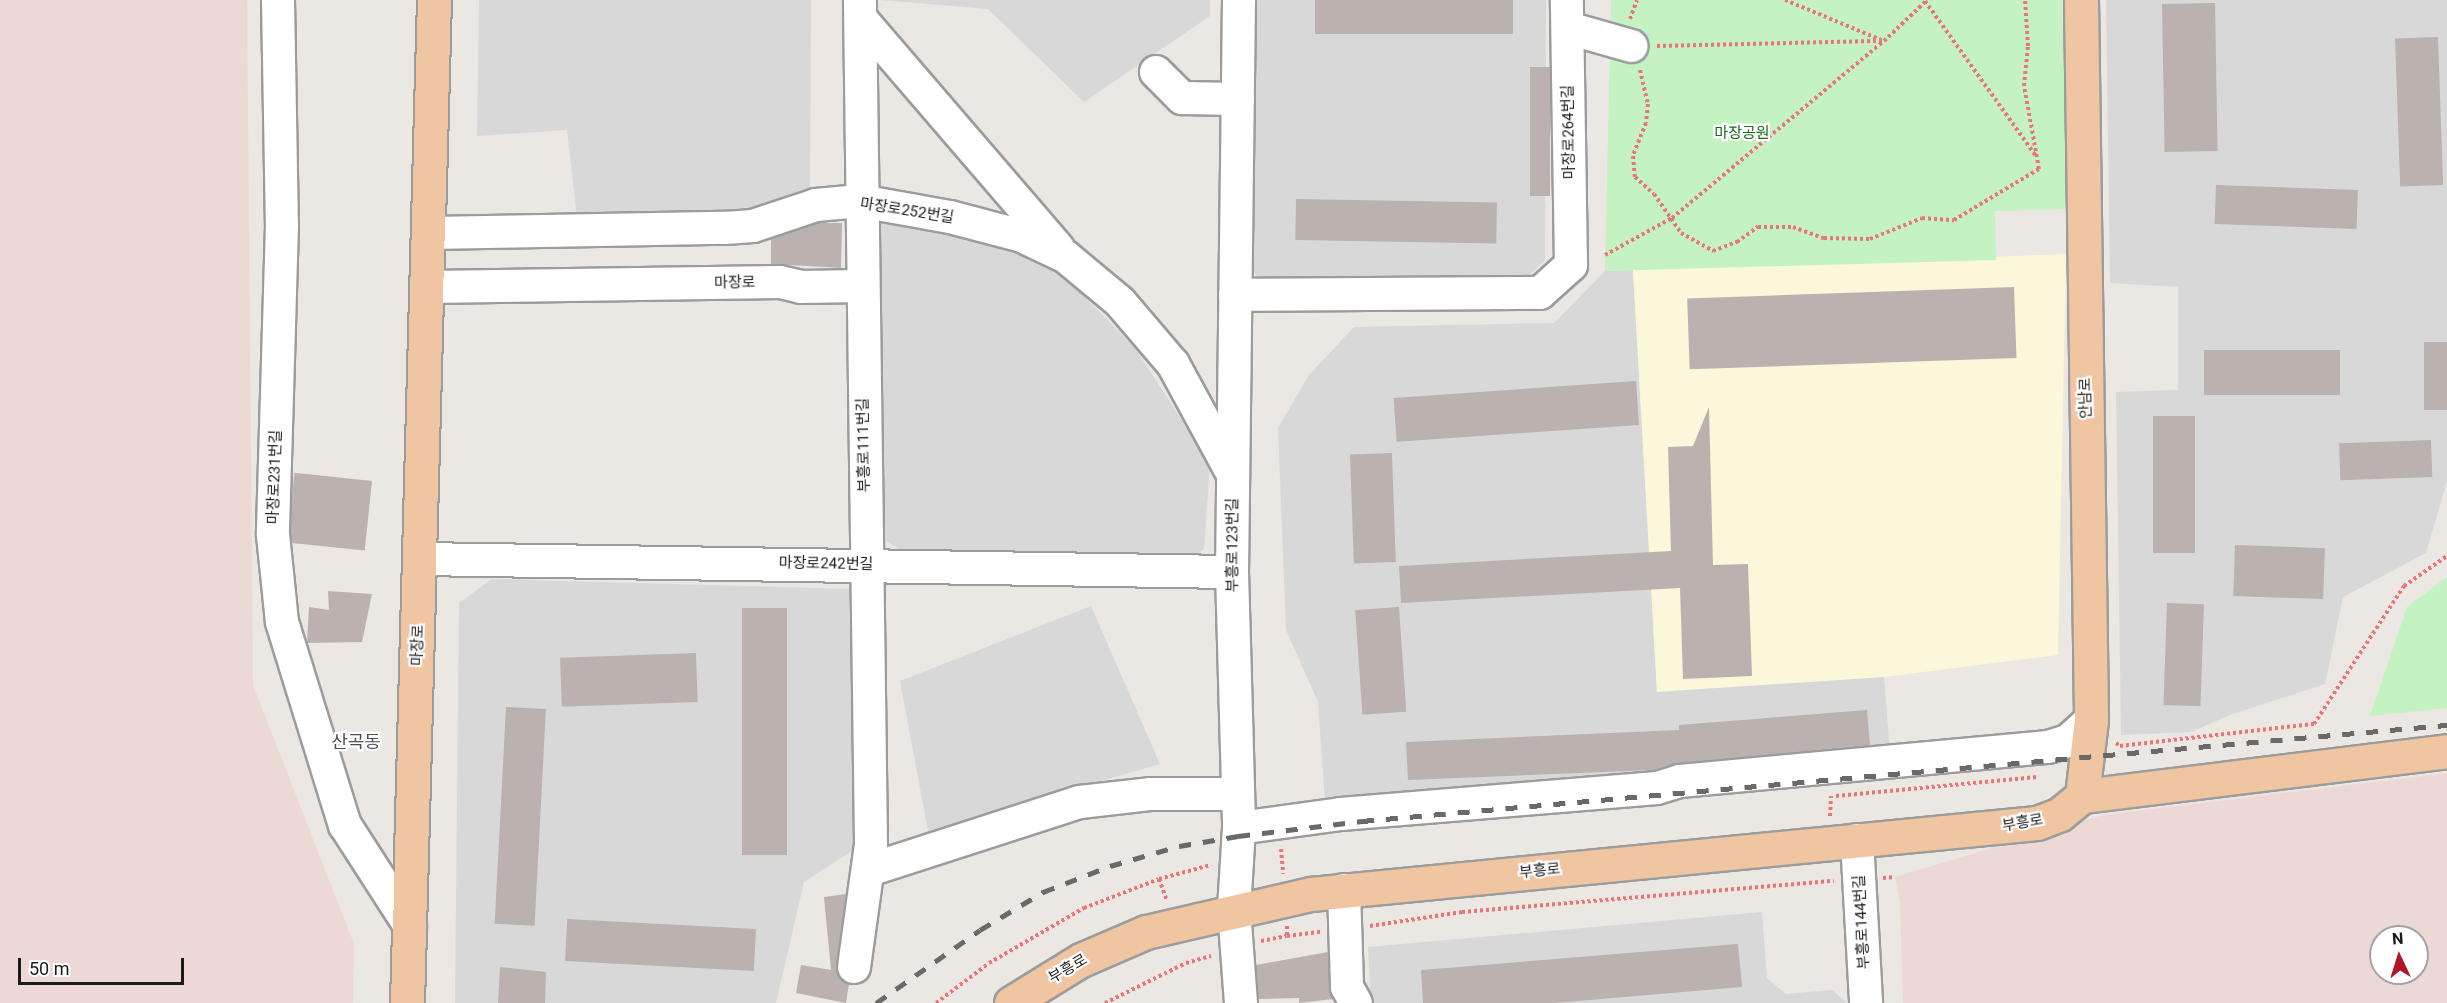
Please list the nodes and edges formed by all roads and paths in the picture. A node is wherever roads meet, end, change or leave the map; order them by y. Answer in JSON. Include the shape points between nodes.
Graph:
{"nodes":[{"id":1,"x":278,"y":0,"type":"edge"},
{"id":2,"x":434,"y":0,"type":"edge"},
{"id":3,"x":1239,"y":0,"type":"edge"},
{"id":4,"x":1637,"y":0,"type":"edge"},
{"id":5,"x":1785,"y":0,"type":"edge"},
{"id":6,"x":1926,"y":0,"type":"edge"},
{"id":7,"x":2025,"y":0,"type":"edge"},
{"id":8,"x":2081,"y":0,"type":"edge"},
{"id":9,"x":861,"y":9,"type":"edge"},
{"id":10,"x":1567,"y":14,"type":"edge"},
{"id":11,"x":1884,"y":41,"type":"junction"},
{"id":12,"x":1632,"y":46,"type":"junction"},
{"id":13,"x":1156,"y":72,"type":"dead end"},
{"id":14,"x":1238,"y":99,"type":"junction"},
{"id":15,"x":2038,"y":158,"type":"junction"},
{"id":16,"x":860,"y":201,"type":"junction"},
{"id":17,"x":1672,"y":218,"type":"junction"},
{"id":18,"x":430,"y":233,"type":"junction"},
{"id":19,"x":1605,"y":255,"type":"dead end"},
{"id":20,"x":1066,"y":257,"type":"junction"},
{"id":21,"x":862,"y":286,"type":"junction"},
{"id":22,"x":428,"y":287,"type":"junction"},
{"id":23,"x":1235,"y":295,"type":"junction"},
{"id":24,"x":1234,"y":476,"type":"junction"},
{"id":25,"x":2447,"y":556,"type":"edge"},
{"id":26,"x":420,"y":559,"type":"junction"},
{"id":27,"x":866,"y":564,"type":"junction"},
{"id":28,"x":1232,"y":572,"type":"junction"},
{"id":29,"x":2091,"y":720,"type":"junction"},
{"id":30,"x":2447,"y":751,"type":"edge"},
{"id":31,"x":2082,"y":784,"type":"junction"},
{"id":32,"x":1238,"y":794,"type":"junction"},
{"id":33,"x":1821,"y":797,"type":"dead end"},
{"id":34,"x":1239,"y":828,"type":"junction"},
{"id":35,"x":1857,"y":840,"type":"junction"},
{"id":36,"x":1291,"y":849,"type":"dead end"},
{"id":37,"x":1237,"y":860,"type":"junction"},
{"id":38,"x":869,"y":870,"type":"junction"},
{"id":39,"x":1344,"y":890,"type":"junction"},
{"id":40,"x":1234,"y":910,"type":"junction"},
{"id":41,"x":410,"y":926,"type":"junction"},
{"id":42,"x":854,"y":967,"type":"dead end"},
{"id":43,"x":1142,"y":986,"type":"dead end"},
{"id":44,"x":407,"y":1003,"type":"edge"},
{"id":45,"x":936,"y":1003,"type":"edge"},
{"id":46,"x":1011,"y":1003,"type":"edge"},
{"id":47,"x":1105,"y":1003,"type":"edge"},
{"id":48,"x":1241,"y":1003,"type":"edge"},
{"id":49,"x":1356,"y":1003,"type":"edge"},
{"id":50,"x":1866,"y":1003,"type":"edge"}],
"edges":[{"from":1,"to":41,"type":"street","name":"마장로231번길","via":[[282,225],[273,535],[282,622],[345,825]]},
{"from":2,"to":18,"type":"main road","name":"마장로"},
{"from":3,"to":14,"type":"street","name":"부흥로123번길"},
{"from":4,"to":12,"type":"path","via":[[1629,20]]},
{"from":5,"to":11,"type":"path"},
{"from":6,"to":11,"type":"path"},
{"from":6,"to":15,"type":"path"},
{"from":7,"to":15,"type":"path","via":[[2028,46],[2024,86]]},
{"from":8,"to":29,"type":"main road","name":"안남로"},
{"from":9,"to":16,"type":"street","name":"부흥로111번길"},
{"from":9,"to":20,"type":"street","name":"부흥로111번길"},
{"from":10,"to":12,"type":"street"},
{"from":10,"to":23,"type":"street","name":"마장로264번길","via":[[1571,265],[1540,293]]},
{"from":11,"to":12,"type":"path"},
{"from":11,"to":17,"type":"path"},
{"from":12,"to":17,"type":"path","via":[[1648,104],[1646,123],[1633,156],[1635,177]]},
{"from":13,"to":14,"type":"street","via":[[1182,98]]},
{"from":14,"to":23,"type":"street","name":"부흥로123번길"},
{"from":15,"to":17,"type":"path","via":[[2039,170],[1954,220],[1923,218],[1870,239],[1824,238],[1793,227],[1758,227],[1737,242],[1713,251],[1681,233]]},
{"from":16,"to":18,"type":"street","name":"마장로252번길","via":[[816,205],[753,226]]},
{"from":16,"to":20,"type":"street","name":"마장로252번길","via":[[940,215],[1022,236]]},
{"from":16,"to":21,"type":"street","name":"부흥로111번길"},
{"from":17,"to":19,"type":"path"},
{"from":18,"to":22,"type":"main road","name":"마장로"},
{"from":20,"to":24,"type":"street","name":"마장로252번길","via":[[1120,302],[1173,364]]},
{"from":21,"to":22,"type":"street","name":"마장로","via":[[801,287],[780,282]]},
{"from":21,"to":27,"type":"street","name":"부흥로111번길"},
{"from":22,"to":26,"type":"main road","name":"마장로"},
{"from":23,"to":24,"type":"street","name":"부흥로123번길"},
{"from":24,"to":28,"type":"street","name":"부흥로123번길"},
{"from":25,"to":29,"type":"path","via":[[2404,586],[2314,724],[2120,746]]},
{"from":26,"to":27,"type":"street","name":"마장로242번길"},
{"from":26,"to":41,"type":"main road","name":"마장로"},
{"from":27,"to":28,"type":"street","name":"마장로242번길"},
{"from":27,"to":38,"type":"street","name":"부흥로111번길","via":[[872,844]]},
{"from":28,"to":32,"type":"street","name":"부흥로123번길"},
{"from":29,"to":31,"type":"main road","name":"안남로"},
{"from":29,"to":34,"type":"street","via":[[2068,741],[2048,747],[1680,781],[1658,788],[1341,814]]},
{"from":30,"to":31,"type":"main road"},
{"from":31,"to":33,"type":"path"},
{"from":31,"to":35,"type":"main road","name":"부흥로","via":[[2060,814],[2037,824]]},
{"from":32,"to":34,"type":"street","name":"부흥로123번길"},
{"from":32,"to":38,"type":"street","via":[[1150,794],[1080,802]]},
{"from":34,"to":37,"type":"street","name":"부흥로123번길"},
{"from":35,"to":39,"type":"main road","name":"부흥로"},
{"from":35,"to":50,"type":"street","name":"부흥로144번길"},
{"from":36,"to":37,"type":"path"},
{"from":37,"to":40,"type":"street","name":"부흥로123번길"},
{"from":37,"to":45,"type":"path","via":[[1159,879],[1084,908],[989,963]]},
{"from":38,"to":42,"type":"street","name":"부흥로111번길"},
{"from":39,"to":40,"type":"main road","name":"부흥로"},
{"from":39,"to":49,"type":"street","via":[[1347,987]]},
{"from":40,"to":46,"type":"main road","name":"부흥로","via":[[1146,932],[1081,960]]},
{"from":40,"to":48,"type":"street","name":"부흥로123번길"},
{"from":41,"to":44,"type":"main road","name":"마장로"},
{"from":43,"to":47,"type":"path"}]}
